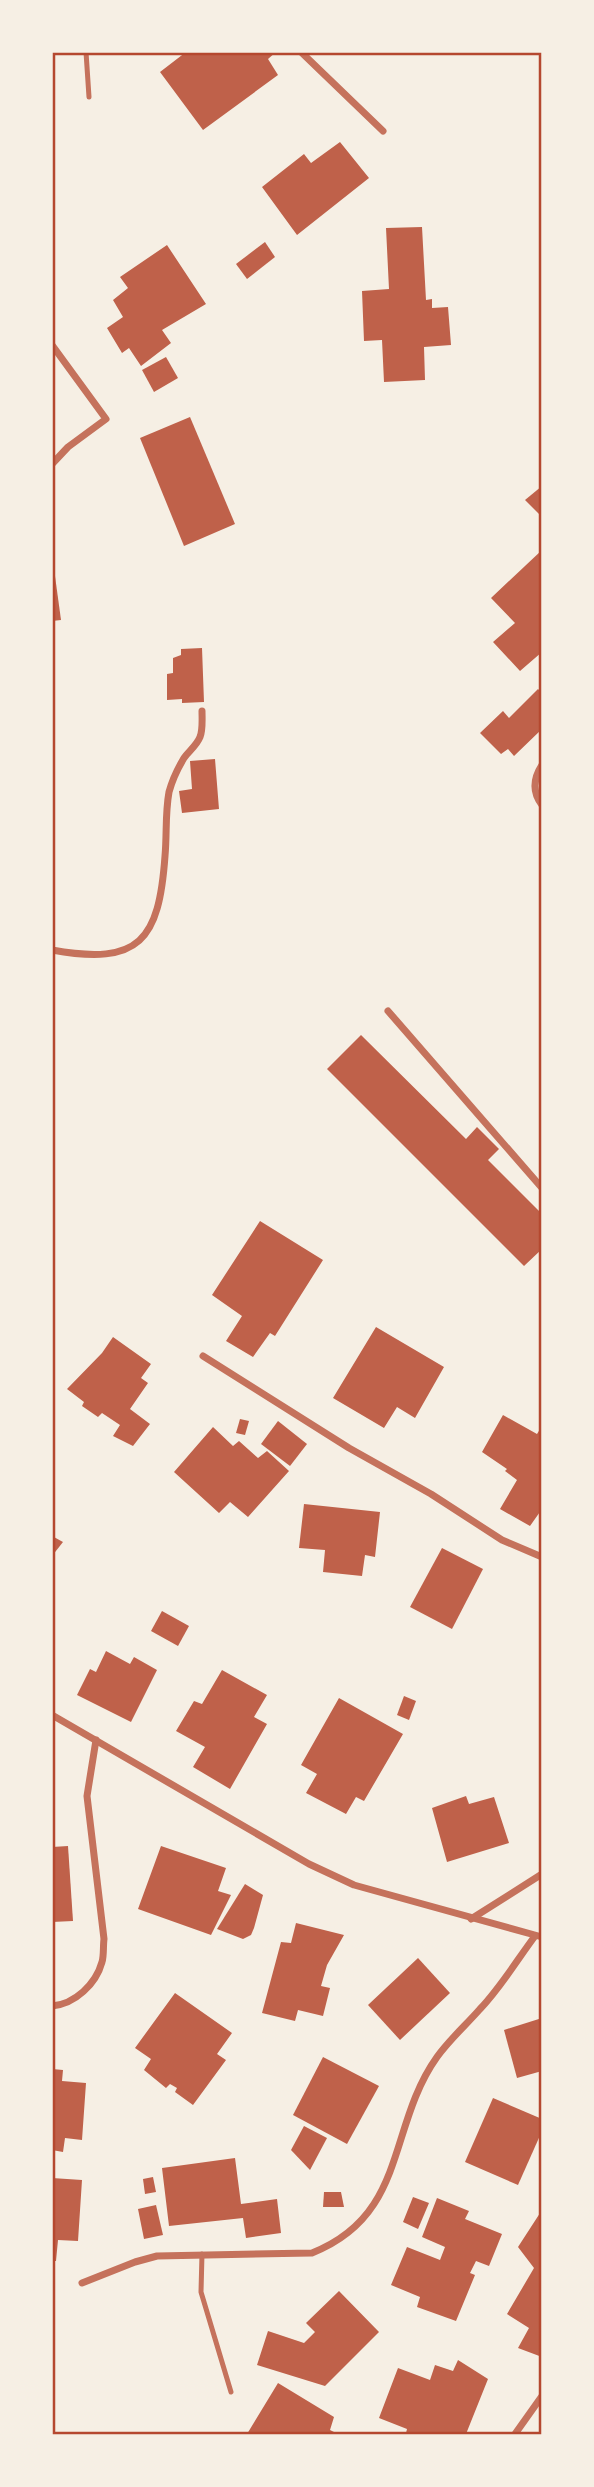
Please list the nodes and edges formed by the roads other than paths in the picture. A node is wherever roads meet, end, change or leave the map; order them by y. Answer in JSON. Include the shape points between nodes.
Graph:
{"nodes":[{"id":1,"x":86,"y":52,"type":"edge"},
{"id":2,"x":301,"y":52,"type":"edge"},
{"id":3,"x":89,"y":97,"type":"dead end"},
{"id":4,"x":383,"y":131,"type":"dead end"},
{"id":5,"x":52,"y":345,"type":"edge"},
{"id":6,"x":52,"y":464,"type":"edge"},
{"id":7,"x":202,"y":710,"type":"dead end"},
{"id":8,"x":541,"y":765,"type":"edge"},
{"id":9,"x":541,"y":805,"type":"edge"},
{"id":10,"x":52,"y":950,"type":"edge"},
{"id":11,"x":388,"y":1012,"type":"dead end"},
{"id":12,"x":541,"y":1188,"type":"edge"},
{"id":13,"x":203,"y":1356,"type":"dead end"},
{"id":14,"x":541,"y":1557,"type":"edge"},
{"id":15,"x":52,"y":1715,"type":"edge"},
{"id":16,"x":96,"y":1740,"type":"junction"},
{"id":17,"x":541,"y":1874,"type":"edge"},
{"id":18,"x":471,"y":1919,"type":"junction"},
{"id":19,"x":538,"y":1937,"type":"edge"},
{"id":20,"x":52,"y":2006,"type":"edge"},
{"id":21,"x":202,"y":2254,"type":"junction"},
{"id":22,"x":82,"y":2283,"type":"dead end"},
{"id":23,"x":231,"y":2392,"type":"dead end"},
{"id":24,"x":541,"y":2396,"type":"edge"},
{"id":25,"x":515,"y":2434,"type":"edge"}],
"edges":[{"from":1,"to":3,"type":"lane"},
{"from":2,"to":4,"type":"street"},
{"from":5,"to":6,"type":"street","via":[[106,419]]},
{"from":7,"to":10,"type":"street","via":[[201,736],[170,786],[165,810],[166,854],[153,924],[134,946],[108,954]]},
{"from":8,"to":9,"type":"street","via":[[534,782]]},
{"from":11,"to":12,"type":"street"},
{"from":13,"to":14,"type":"street","via":[[502,1539]]},
{"from":15,"to":16,"type":"street"},
{"from":16,"to":18,"type":"street","via":[[309,1864],[354,1885]]},
{"from":16,"to":20,"type":"street","via":[[87,1796],[104,1939],[102,1962],[79,1996]]},
{"from":17,"to":18,"type":"street"},
{"from":18,"to":19,"type":"street"},
{"from":19,"to":21,"type":"street","via":[[436,2058],[418,2092],[382,2192],[351,2232],[312,2253]]},
{"from":21,"to":22,"type":"street","via":[[157,2256]]},
{"from":21,"to":23,"type":"lane","via":[[201,2292]]},
{"from":24,"to":25,"type":"street"}]}
